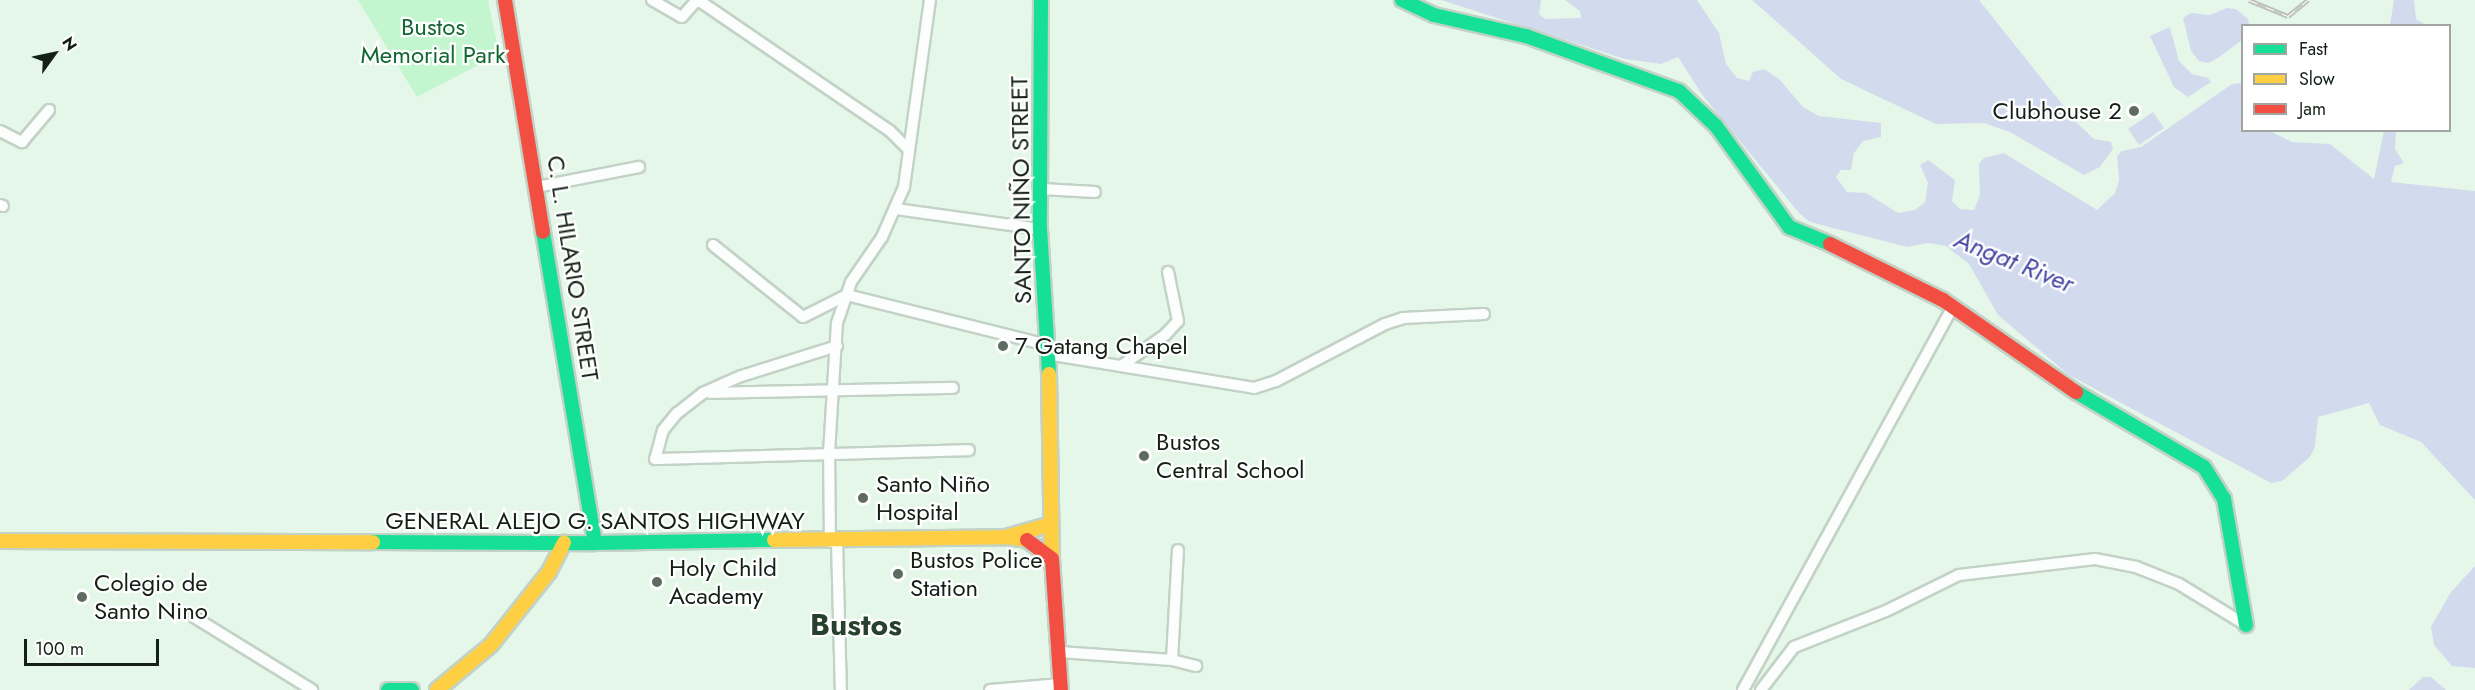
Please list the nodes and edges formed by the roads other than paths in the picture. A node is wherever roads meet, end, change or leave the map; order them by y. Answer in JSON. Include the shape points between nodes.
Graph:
{"nodes":[{"id":1,"x":505,"y":0,"type":"edge"},
{"id":2,"x":652,"y":0,"type":"edge"},
{"id":3,"x":930,"y":0,"type":"edge"},
{"id":4,"x":1041,"y":0,"type":"edge"},
{"id":5,"x":1402,"y":0,"type":"edge"},
{"id":6,"x":49,"y":110,"type":"dead end"},
{"id":7,"x":0,"y":131,"type":"edge"},
{"id":8,"x":907,"y":148,"type":"junction"},
{"id":9,"x":639,"y":167,"type":"dead end"},
{"id":10,"x":537,"y":188,"type":"junction"},
{"id":11,"x":1041,"y":189,"type":"junction"},
{"id":12,"x":1095,"y":192,"type":"dead end"},
{"id":13,"x":896,"y":209,"type":"junction"},
{"id":14,"x":1040,"y":229,"type":"junction"},
{"id":15,"x":713,"y":245,"type":"dead end"},
{"id":16,"x":1168,"y":272,"type":"dead end"},
{"id":17,"x":847,"y":295,"type":"junction"},
{"id":18,"x":1953,"y":306,"type":"junction"},
{"id":19,"x":1484,"y":314,"type":"dead end"},
{"id":20,"x":837,"y":346,"type":"junction"},
{"id":21,"x":1047,"y":350,"type":"junction"},
{"id":22,"x":1121,"y":366,"type":"junction"},
{"id":23,"x":953,"y":388,"type":"dead end"},
{"id":24,"x":831,"y":389,"type":"junction"},
{"id":25,"x":703,"y":393,"type":"junction"},
{"id":26,"x":969,"y":450,"type":"dead end"},
{"id":27,"x":829,"y":453,"type":"junction"},
{"id":28,"x":1051,"y":524,"type":"junction"},
{"id":29,"x":1006,"y":537,"type":"junction"},
{"id":30,"x":0,"y":542,"type":"edge"},
{"id":31,"x":833,"y":542,"type":"junction"},
{"id":32,"x":564,"y":543,"type":"junction"},
{"id":33,"x":595,"y":543,"type":"junction"},
{"id":34,"x":1178,"y":550,"type":"dead end"},
{"id":35,"x":1052,"y":559,"type":"junction"},
{"id":36,"x":194,"y":617,"type":"dead end"},
{"id":37,"x":2246,"y":625,"type":"joint"},
{"id":38,"x":1060,"y":652,"type":"junction"},
{"id":39,"x":1172,"y":660,"type":"junction"},
{"id":40,"x":1196,"y":666,"type":"dead end"},
{"id":41,"x":1061,"y":687,"type":"edge"},
{"id":42,"x":312,"y":690,"type":"edge"},
{"id":43,"x":388,"y":690,"type":"edge"},
{"id":44,"x":412,"y":690,"type":"edge"},
{"id":45,"x":437,"y":690,"type":"edge"},
{"id":46,"x":841,"y":690,"type":"edge"},
{"id":47,"x":990,"y":690,"type":"edge"},
{"id":48,"x":1743,"y":690,"type":"edge"},
{"id":49,"x":1761,"y":690,"type":"edge"}],
"edges":[{"from":1,"to":10,"type":"main road","name":"C. L. HILARIO STREET"},
{"from":2,"to":8,"type":"street","via":[[682,17],[695,2],[701,2],[890,131]]},
{"from":3,"to":8,"type":"street"},
{"from":4,"to":11,"type":"main road","name":"SANTO NIÑO STREET"},
{"from":5,"to":18,"type":"main road","via":[[1434,15],[1526,36],[1679,92],[1716,126],[1789,227],[1850,252]]},
{"from":6,"to":7,"type":"street","via":[[22,142]]},
{"from":8,"to":13,"type":"street","via":[[904,187]]},
{"from":9,"to":10,"type":"street"},
{"from":10,"to":33,"type":"main road","name":"C. L. HILARIO STREET"},
{"from":11,"to":12,"type":"street"},
{"from":11,"to":14,"type":"main road","name":"SANTO NIÑO STREET"},
{"from":13,"to":14,"type":"street"},
{"from":13,"to":17,"type":"street"},
{"from":14,"to":21,"type":"main road","name":"SANTO NIÑO STREET"},
{"from":15,"to":17,"type":"street","via":[[803,317]]},
{"from":16,"to":22,"type":"street","via":[[1178,321]]},
{"from":17,"to":20,"type":"street","via":[[837,323]]},
{"from":17,"to":21,"type":"street"},
{"from":18,"to":37,"type":"main road","via":[[2108,414],[2210,471],[2224,499]]},
{"from":18,"to":48,"type":"street"},
{"from":19,"to":22,"type":"street","via":[[1403,318],[1265,386],[1231,386]]},
{"from":20,"to":24,"type":"street"},
{"from":20,"to":25,"type":"street","via":[[741,376]]},
{"from":21,"to":22,"type":"street"},
{"from":21,"to":28,"type":"main road","name":"SANTO NIÑO STREET"},
{"from":23,"to":24,"type":"street"},
{"from":24,"to":25,"type":"street"},
{"from":24,"to":27,"type":"street"},
{"from":25,"to":27,"type":"street","via":[[663,430],[655,459]]},
{"from":26,"to":27,"type":"street"},
{"from":27,"to":31,"type":"street"},
{"from":28,"to":29,"type":"main road"},
{"from":28,"to":35,"type":"main road","name":"SANTO NIÑO STREET"},
{"from":29,"to":31,"type":"main road","name":"GENERAL ALEJO G. SANTOS HIGHWAY"},
{"from":29,"to":35,"type":"main road","name":"GENERAL ALEJO G. SANTOS HIGHWAY","via":[[1032,542]]},
{"from":30,"to":32,"type":"main road","name":"GENERAL ALEJO G. SANTOS HIGHWAY"},
{"from":31,"to":33,"type":"main road","name":"GENERAL ALEJO G. SANTOS HIGHWAY"},
{"from":31,"to":46,"type":"street"},
{"from":32,"to":33,"type":"main road","name":"GENERAL ALEJO G. SANTOS HIGHWAY"},
{"from":32,"to":45,"type":"main road","via":[[549,572],[491,645]]},
{"from":34,"to":39,"type":"street"},
{"from":35,"to":38,"type":"main road"},
{"from":36,"to":42,"type":"street"},
{"from":37,"to":49,"type":"street","via":[[2179,584],[2136,567],[2095,559],[1959,575],[1794,647]]},
{"from":38,"to":39,"type":"street"},
{"from":38,"to":41,"type":"main road"},
{"from":39,"to":40,"type":"street"},
{"from":41,"to":47,"type":"street"},
{"from":43,"to":44,"type":"main road"}]}
